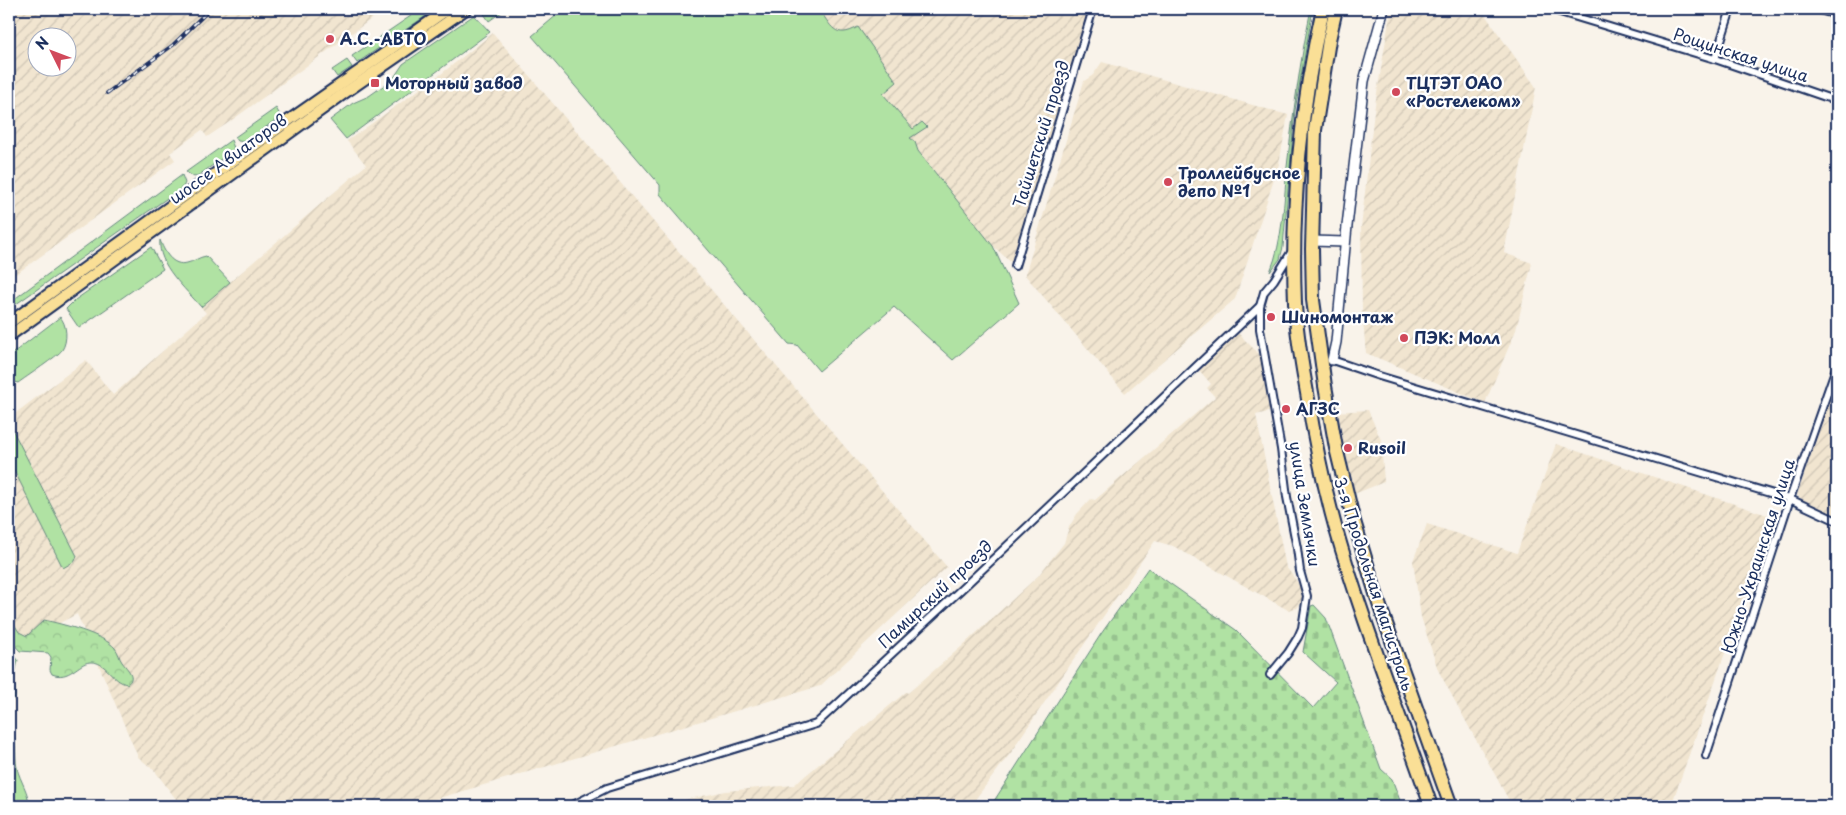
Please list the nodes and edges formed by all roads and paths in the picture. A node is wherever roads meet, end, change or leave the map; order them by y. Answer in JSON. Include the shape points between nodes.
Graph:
{"nodes":[{"id":1,"x":448,"y":9,"type":"edge"},
{"id":2,"x":466,"y":9,"type":"edge"},
{"id":3,"x":1093,"y":9,"type":"edge"},
{"id":4,"x":1323,"y":9,"type":"edge"},
{"id":5,"x":1336,"y":9,"type":"edge"},
{"id":6,"x":1384,"y":9,"type":"edge"},
{"id":7,"x":1550,"y":9,"type":"edge"},
{"id":8,"x":1731,"y":9,"type":"edge"},
{"id":9,"x":1816,"y":9,"type":"edge"},
{"id":10,"x":1837,"y":15,"type":"edge"},
{"id":11,"x":1715,"y":59,"type":"junction"},
{"id":12,"x":1837,"y":101,"type":"edge"},
{"id":13,"x":1312,"y":241,"type":"junction"},
{"id":14,"x":1345,"y":242,"type":"junction"},
{"id":15,"x":1294,"y":248,"type":"junction"},
{"id":16,"x":1015,"y":266,"type":"dead end"},
{"id":17,"x":1260,"y":306,"type":"junction"},
{"id":18,"x":9,"y":324,"type":"edge"},
{"id":19,"x":9,"y":336,"type":"edge"},
{"id":20,"x":1332,"y":360,"type":"junction"},
{"id":21,"x":1837,"y":365,"type":"edge"},
{"id":22,"x":1325,"y":386,"type":"junction"},
{"id":23,"x":1790,"y":500,"type":"junction"},
{"id":24,"x":1837,"y":521,"type":"edge"},
{"id":25,"x":1270,"y":675,"type":"dead end"},
{"id":26,"x":1706,"y":756,"type":"dead end"},
{"id":27,"x":572,"y":806,"type":"edge"},
{"id":28,"x":1432,"y":806,"type":"edge"},
{"id":29,"x":1450,"y":806,"type":"edge"}],
"edges":[{"from":1,"to":18,"type":"main road","name":"шоссе Авиаторов"},
{"from":2,"to":19,"type":"main road","name":"шоссе Авиаторов"},
{"from":3,"to":16,"type":"street","name":"Тайшетский проезд"},
{"from":4,"to":15,"type":"highway","name":"3-я Продольная магистраль","via":[[1301,128]]},
{"from":5,"to":13,"type":"highway","name":"3-я Продольная магистраль","via":[[1315,130]]},
{"from":6,"to":14,"type":"street","via":[[1364,81]]},
{"from":7,"to":11,"type":"street","name":"Рощинская улица"},
{"from":8,"to":11,"type":"street"},
{"from":9,"to":10,"type":"street"},
{"from":11,"to":12,"type":"street","name":"Рощинская улица"},
{"from":13,"to":14,"type":"street"},
{"from":13,"to":22,"type":"highway","name":"3-я Продольная магистраль","via":[[1313,300]]},
{"from":14,"to":20,"type":"street"},
{"from":15,"to":17,"type":"street","name":"улица Землячки","via":[[1264,292]]},
{"from":15,"to":28,"type":"highway","name":"3-я Продольная магистраль","via":[[1295,305],[1316,451],[1335,526],[1364,616]]},
{"from":17,"to":25,"type":"street","name":"улица Землячки","via":[[1260,329],[1287,497],[1307,596],[1298,637]]},
{"from":17,"to":27,"type":"street","name":"Памирский проезд","via":[[816,724],[607,788]]},
{"from":20,"to":22,"type":"highway"},
{"from":20,"to":23,"type":"street"},
{"from":21,"to":23,"type":"street","name":"Южно-Украинская улица"},
{"from":22,"to":29,"type":"highway","name":"3-я Продольная магистраль","via":[[1336,448],[1374,589]]},
{"from":23,"to":24,"type":"street"},
{"from":23,"to":26,"type":"street","name":"Южно-Украинская улица"}]}
